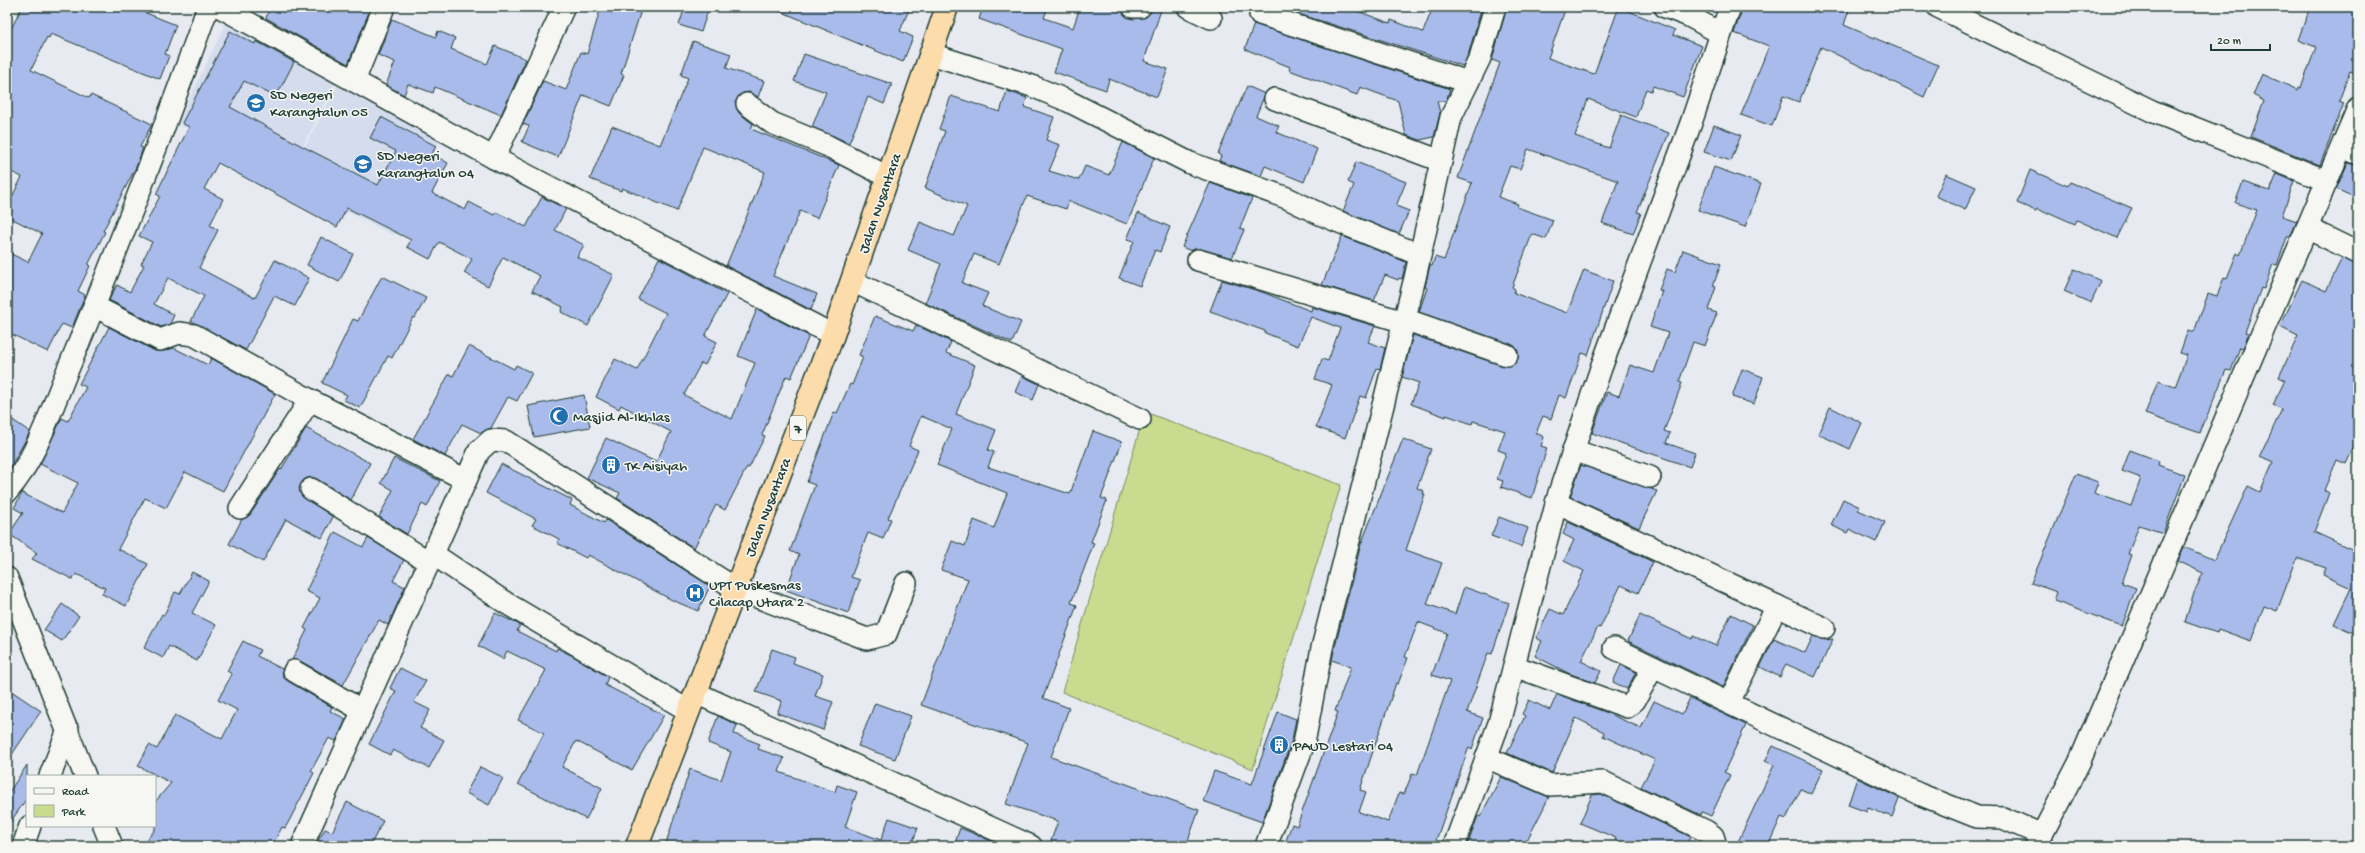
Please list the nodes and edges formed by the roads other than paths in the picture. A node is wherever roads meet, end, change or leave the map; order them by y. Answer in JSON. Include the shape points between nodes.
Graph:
{"nodes":[{"id":1,"x":208,"y":7,"type":"edge"},
{"id":2,"x":220,"y":7,"type":"edge"},
{"id":3,"x":384,"y":7,"type":"edge"},
{"id":4,"x":564,"y":7,"type":"edge"},
{"id":5,"x":947,"y":7,"type":"edge"},
{"id":6,"x":1133,"y":7,"type":"edge"},
{"id":7,"x":1140,"y":7,"type":"edge"},
{"id":8,"x":1188,"y":7,"type":"edge"},
{"id":9,"x":1495,"y":7,"type":"edge"},
{"id":10,"x":1665,"y":7,"type":"edge"},
{"id":11,"x":1730,"y":7,"type":"edge"},
{"id":12,"x":1938,"y":7,"type":"edge"},
{"id":13,"x":1260,"y":14,"type":"dead end"},
{"id":14,"x":1211,"y":18,"type":"dead end"},
{"id":15,"x":1720,"y":33,"type":"junction"},
{"id":16,"x":931,"y":54,"type":"junction"},
{"id":17,"x":354,"y":81,"type":"junction"},
{"id":18,"x":1468,"y":82,"type":"junction"},
{"id":19,"x":1275,"y":99,"type":"dead end"},
{"id":20,"x":747,"y":104,"type":"dead end"},
{"id":21,"x":2358,"y":108,"type":"edge"},
{"id":22,"x":2350,"y":150,"type":"edge"},
{"id":23,"x":494,"y":158,"type":"junction"},
{"id":24,"x":1441,"y":162,"type":"junction"},
{"id":25,"x":888,"y":177,"type":"junction"},
{"id":26,"x":2327,"y":181,"type":"junction"},
{"id":27,"x":2307,"y":228,"type":"junction"},
{"id":28,"x":2358,"y":253,"type":"edge"},
{"id":29,"x":1420,"y":255,"type":"junction"},
{"id":30,"x":1198,"y":260,"type":"dead end"},
{"id":31,"x":852,"y":281,"type":"junction"},
{"id":32,"x":94,"y":306,"type":"junction"},
{"id":33,"x":1404,"y":321,"type":"junction"},
{"id":34,"x":833,"y":335,"type":"junction"},
{"id":35,"x":1507,"y":355,"type":"dead end"},
{"id":36,"x":310,"y":400,"type":"junction"},
{"id":37,"x":1140,"y":419,"type":"dead end"},
{"id":38,"x":1573,"y":450,"type":"junction"},
{"id":39,"x":1650,"y":477,"type":"dead end"},
{"id":40,"x":466,"y":480,"type":"junction"},
{"id":41,"x":311,"y":489,"type":"dead end"},
{"id":42,"x":7,"y":492,"type":"edge"},
{"id":43,"x":1556,"y":503,"type":"junction"},
{"id":44,"x":240,"y":508,"type":"dead end"},
{"id":45,"x":431,"y":558,"type":"junction"},
{"id":46,"x":7,"y":578,"type":"edge"},
{"id":47,"x":906,"y":583,"type":"dead end"},
{"id":48,"x":736,"y":589,"type":"junction"},
{"id":49,"x":1777,"y":606,"type":"junction"},
{"id":50,"x":1824,"y":628,"type":"dead end"},
{"id":51,"x":1614,"y":648,"type":"dead end"},
{"id":52,"x":1514,"y":666,"type":"junction"},
{"id":53,"x":1653,"y":667,"type":"junction"},
{"id":54,"x":294,"y":671,"type":"dead end"},
{"id":55,"x":693,"y":702,"type":"junction"},
{"id":56,"x":1729,"y":702,"type":"junction"},
{"id":57,"x":363,"y":711,"type":"junction"},
{"id":58,"x":68,"y":730,"type":"junction"},
{"id":59,"x":1486,"y":757,"type":"junction"},
{"id":60,"x":50,"y":775,"type":"edge"},
{"id":61,"x":85,"y":775,"type":"edge"},
{"id":62,"x":30,"y":827,"type":"edge"},
{"id":63,"x":104,"y":827,"type":"edge"},
{"id":64,"x":2039,"y":841,"type":"edge"},
{"id":65,"x":22,"y":846,"type":"edge"},
{"id":66,"x":112,"y":846,"type":"edge"},
{"id":67,"x":302,"y":846,"type":"edge"},
{"id":68,"x":637,"y":846,"type":"edge"},
{"id":69,"x":1031,"y":846,"type":"edge"},
{"id":70,"x":1266,"y":846,"type":"edge"},
{"id":71,"x":1454,"y":846,"type":"edge"},
{"id":72,"x":1716,"y":846,"type":"edge"}],
"edges":[{"from":1,"to":32,"type":"street","via":[[150,170]]},
{"from":2,"to":17,"type":"street"},
{"from":3,"to":17,"type":"street"},
{"from":4,"to":23,"type":"street"},
{"from":5,"to":16,"type":"highway","name":"Jalan Nusantara","number":"7"},
{"from":6,"to":7,"type":"street"},
{"from":8,"to":14,"type":"street"},
{"from":9,"to":18,"type":"street","via":[[1480,58]]},
{"from":10,"to":15,"type":"street","via":[[1689,16]]},
{"from":11,"to":15,"type":"street"},
{"from":12,"to":26,"type":"street","via":[[2152,111]]},
{"from":13,"to":18,"type":"street"},
{"from":15,"to":38,"type":"street","via":[[1691,123]]},
{"from":16,"to":25,"type":"highway","name":"Jalan Nusantara","number":"7"},
{"from":16,"to":29,"type":"street","via":[[1032,86],[1068,101],[1190,163],[1287,198]]},
{"from":17,"to":23,"type":"street"},
{"from":18,"to":24,"type":"street","via":[[1450,117]]},
{"from":19,"to":24,"type":"street"},
{"from":20,"to":25,"type":"street","via":[[772,123],[828,146]]},
{"from":21,"to":22,"type":"street"},
{"from":22,"to":26,"type":"street"},
{"from":23,"to":34,"type":"street"},
{"from":24,"to":29,"type":"street"},
{"from":25,"to":31,"type":"highway","name":"Jalan Nusantara","number":"7"},
{"from":26,"to":27,"type":"street"},
{"from":27,"to":28,"type":"street"},
{"from":27,"to":64,"type":"street","via":[[2079,763]]},
{"from":29,"to":33,"type":"street"},
{"from":30,"to":33,"type":"street"},
{"from":31,"to":34,"type":"highway","name":"Jalan Nusantara","number":"7"},
{"from":31,"to":37,"type":"street"},
{"from":32,"to":36,"type":"street","via":[[160,340],[179,333],[194,335]]},
{"from":32,"to":42,"type":"street","via":[[29,460]]},
{"from":33,"to":35,"type":"street"},
{"from":33,"to":70,"type":"street","via":[[1322,648],[1304,743]]},
{"from":34,"to":48,"type":"highway","name":"Jalan Nusantara","number":"7"},
{"from":36,"to":40,"type":"street"},
{"from":36,"to":44,"type":"street"},
{"from":38,"to":39,"type":"street"},
{"from":38,"to":43,"type":"street"},
{"from":40,"to":45,"type":"street"},
{"from":40,"to":48,"type":"street","via":[[479,451],[492,440],[506,441]]},
{"from":41,"to":45,"type":"street"},
{"from":43,"to":49,"type":"street"},
{"from":43,"to":52,"type":"street"},
{"from":45,"to":55,"type":"street","via":[[506,603]]},
{"from":45,"to":57,"type":"street"},
{"from":46,"to":58,"type":"street"},
{"from":47,"to":48,"type":"street","via":[[886,634],[867,639]]},
{"from":48,"to":55,"type":"highway","name":"Jalan Nusantara","number":"7"},
{"from":49,"to":50,"type":"street"},
{"from":49,"to":56,"type":"street"},
{"from":51,"to":53,"type":"street"},
{"from":52,"to":53,"type":"street","via":[[1626,707],[1635,700]]},
{"from":52,"to":59,"type":"street","via":[[1499,723]]},
{"from":53,"to":56,"type":"street"},
{"from":54,"to":57,"type":"street"},
{"from":55,"to":68,"type":"highway","name":"Jalan Nusantara","number":"7"},
{"from":55,"to":69,"type":"street"},
{"from":56,"to":64,"type":"street","via":[[1919,794],[1977,817],[2002,818]]},
{"from":57,"to":67,"type":"street"},
{"from":58,"to":60,"type":"street"},
{"from":58,"to":61,"type":"street"},
{"from":59,"to":71,"type":"street"},
{"from":59,"to":72,"type":"street","via":[[1550,785],[1602,782],[1706,831],[1712,836]]},
{"from":62,"to":65,"type":"street"},
{"from":63,"to":66,"type":"street"}]}
